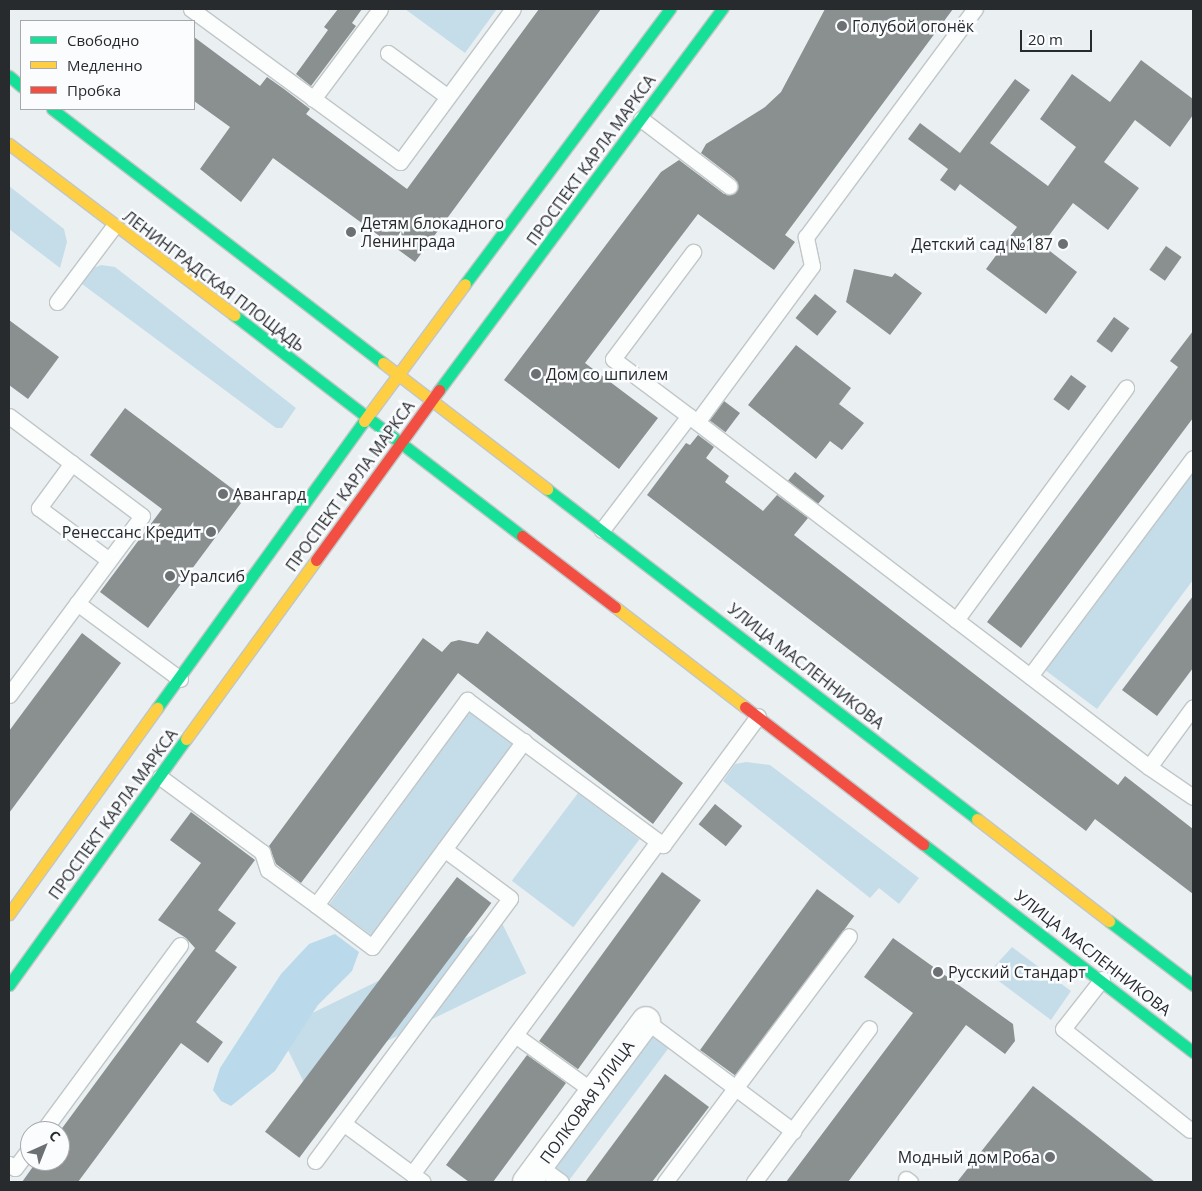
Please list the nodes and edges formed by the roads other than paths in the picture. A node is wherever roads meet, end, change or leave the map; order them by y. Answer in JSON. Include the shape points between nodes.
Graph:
{"nodes":[{"id":1,"x":191,"y":9,"type":"edge"},
{"id":2,"x":380,"y":9,"type":"edge"},
{"id":3,"x":513,"y":9,"type":"edge"},
{"id":4,"x":670,"y":9,"type":"edge"},
{"id":5,"x":722,"y":9,"type":"edge"},
{"id":6,"x":975,"y":9,"type":"edge"},
{"id":7,"x":388,"y":53,"type":"dead end"},
{"id":8,"x":9,"y":76,"type":"edge"},
{"id":9,"x":20,"y":85,"type":"edge"},
{"id":10,"x":448,"y":97,"type":"junction"},
{"id":11,"x":313,"y":99,"type":"junction"},
{"id":12,"x":53,"y":110,"type":"edge"},
{"id":13,"x":641,"y":119,"type":"junction"},
{"id":14,"x":9,"y":144,"type":"edge"},
{"id":15,"x":729,"y":186,"type":"dead end"},
{"id":16,"x":114,"y":226,"type":"junction"},
{"id":17,"x":693,"y":252,"type":"dead end"},
{"id":18,"x":57,"y":302,"type":"dead end"},
{"id":19,"x":398,"y":374,"type":"junction"},
{"id":20,"x":1126,"y":388,"type":"dead end"},
{"id":21,"x":432,"y":399,"type":"junction"},
{"id":22,"x":9,"y":416,"type":"edge"},
{"id":23,"x":367,"y":416,"type":"junction"},
{"id":24,"x":693,"y":419,"type":"junction"},
{"id":25,"x":401,"y":442,"type":"junction"},
{"id":26,"x":1193,"y":458,"type":"edge"},
{"id":27,"x":72,"y":463,"type":"junction"},
{"id":28,"x":602,"y":530,"type":"junction"},
{"id":29,"x":109,"y":560,"type":"junction"},
{"id":30,"x":77,"y":603,"type":"junction"},
{"id":31,"x":956,"y":620,"type":"junction"},
{"id":32,"x":1030,"y":676,"type":"junction"},
{"id":33,"x":180,"y":679,"type":"junction"},
{"id":34,"x":9,"y":695,"type":"edge"},
{"id":35,"x":1193,"y":707,"type":"edge"},
{"id":36,"x":758,"y":716,"type":"junction"},
{"id":37,"x":524,"y":741,"type":"junction"},
{"id":38,"x":1148,"y":767,"type":"junction"},
{"id":39,"x":160,"y":777,"type":"junction"},
{"id":40,"x":1193,"y":797,"type":"edge"},
{"id":41,"x":658,"y":841,"type":"junction"},
{"id":42,"x":444,"y":849,"type":"junction"},
{"id":43,"x":316,"y":905,"type":"junction"},
{"id":44,"x":9,"y":914,"type":"edge"},
{"id":45,"x":849,"y":936,"type":"dead end"},
{"id":46,"x":180,"y":946,"type":"dead end"},
{"id":47,"x":1102,"y":979,"type":"junction"},
{"id":48,"x":9,"y":985,"type":"edge"},
{"id":49,"x":1193,"y":985,"type":"edge"},
{"id":50,"x":646,"y":1021,"type":"joint"},
{"id":51,"x":869,"y":1028,"type":"dead end"},
{"id":52,"x":515,"y":1034,"type":"junction"},
{"id":53,"x":1193,"y":1052,"type":"edge"},
{"id":54,"x":736,"y":1088,"type":"junction"},
{"id":55,"x":594,"y":1092,"type":"junction"},
{"id":56,"x":50,"y":1121,"type":"edge"},
{"id":57,"x":344,"y":1123,"type":"junction"},
{"id":58,"x":793,"y":1130,"type":"junction"},
{"id":59,"x":1190,"y":1130,"type":"dead end"},
{"id":60,"x":20,"y":1161,"type":"edge"},
{"id":61,"x":315,"y":1161,"type":"dead end"},
{"id":62,"x":9,"y":1164,"type":"edge"},
{"id":63,"x":533,"y":1174,"type":"edge"},
{"id":64,"x":418,"y":1178,"type":"edge"},
{"id":65,"x":561,"y":1182,"type":"edge"},
{"id":66,"x":665,"y":1182,"type":"edge"},
{"id":67,"x":754,"y":1182,"type":"edge"}],
"edges":[{"from":1,"to":11,"type":"lane"},
{"from":2,"to":11,"type":"lane"},
{"from":3,"to":10,"type":"lane"},
{"from":4,"to":19,"type":"main road","name":"ПРОСПЕКТ КАРЛА МАРКСА"},
{"from":5,"to":13,"type":"main road","name":"ПРОСПЕКТ КАРЛА МАРКСА"},
{"from":6,"to":24,"type":"lane","via":[[806,236],[812,266]]},
{"from":7,"to":10,"type":"lane"},
{"from":8,"to":9,"type":"main road"},
{"from":10,"to":11,"type":"lane","via":[[400,162]]},
{"from":12,"to":19,"type":"main road"},
{"from":13,"to":15,"type":"lane"},
{"from":13,"to":21,"type":"main road","name":"ПРОСПЕКТ КАРЛА МАРКСА"},
{"from":14,"to":16,"type":"main road","name":"ЛЕНИНГРАДСКАЯ ПЛОЩАДЬ"},
{"from":16,"to":18,"type":"lane"},
{"from":16,"to":23,"type":"main road","name":"ЛЕНИНГРАДСКАЯ ПЛОЩАДЬ"},
{"from":17,"to":24,"type":"lane","via":[[613,359]]},
{"from":19,"to":21,"type":"main road","name":"УЛИЦА МАСЛЕННИКОВА"},
{"from":19,"to":23,"type":"main road","name":"ПРОСПЕКТ КАРЛА МАРКСА"},
{"from":20,"to":31,"type":"lane"},
{"from":21,"to":25,"type":"main road","name":"ПРОСПЕКТ КАРЛА МАРКСА"},
{"from":21,"to":28,"type":"main road","name":"УЛИЦА МАСЛЕННИКОВА"},
{"from":22,"to":27,"type":"lane"},
{"from":23,"to":25,"type":"main road","name":"ЛЕНИНГРАДСКАЯ ПЛОЩАДЬ"},
{"from":23,"to":33,"type":"main road","name":"ПРОСПЕКТ КАРЛА МАРКСА"},
{"from":24,"to":28,"type":"lane"},
{"from":24,"to":31,"type":"lane"},
{"from":25,"to":36,"type":"main road","name":"УЛИЦА МАСЛЕННИКОВА"},
{"from":25,"to":39,"type":"main road","name":"ПРОСПЕКТ КАРЛА МАРКСА"},
{"from":26,"to":32,"type":"lane"},
{"from":27,"to":29,"type":"lane","via":[[142,516]]},
{"from":27,"to":29,"type":"lane","via":[[39,508]]},
{"from":28,"to":49,"type":"main road","name":"УЛИЦА МАСЛЕННИКОВА"},
{"from":29,"to":30,"type":"lane"},
{"from":30,"to":33,"type":"lane"},
{"from":30,"to":34,"type":"lane"},
{"from":31,"to":32,"type":"lane"},
{"from":32,"to":38,"type":"lane"},
{"from":33,"to":44,"type":"main road","name":"ПРОСПЕКТ КАРЛА МАРКСА"},
{"from":35,"to":38,"type":"lane"},
{"from":36,"to":41,"type":"lane","via":[[663,844]]},
{"from":36,"to":47,"type":"main road","name":"УЛИЦА МАСЛЕННИКОВА"},
{"from":37,"to":41,"type":"lane"},
{"from":37,"to":42,"type":"lane"},
{"from":37,"to":43,"type":"lane","via":[[467,700]]},
{"from":38,"to":40,"type":"lane"},
{"from":39,"to":43,"type":"lane","via":[[262,852],[268,870]]},
{"from":39,"to":48,"type":"main road","name":"ПРОСПЕКТ КАРЛА МАРКСА"},
{"from":41,"to":52,"type":"lane"},
{"from":42,"to":43,"type":"lane","via":[[372,947]]},
{"from":42,"to":57,"type":"lane","via":[[510,898]]},
{"from":45,"to":54,"type":"lane"},
{"from":46,"to":56,"type":"lane"},
{"from":47,"to":53,"type":"main road","name":"УЛИЦА МАСЛЕННИКОВА"},
{"from":47,"to":59,"type":"lane","via":[[1063,1029]]},
{"from":50,"to":54,"type":"lane"},
{"from":50,"to":55,"type":"street","name":"ПОЛКОВАЯ УЛИЦА"},
{"from":51,"to":58,"type":"lane"},
{"from":52,"to":55,"type":"lane"},
{"from":52,"to":64,"type":"lane"},
{"from":54,"to":58,"type":"lane"},
{"from":54,"to":66,"type":"lane"},
{"from":55,"to":63,"type":"street","name":"ПОЛКОВАЯ УЛИЦА"},
{"from":57,"to":61,"type":"lane"},
{"from":57,"to":64,"type":"lane"},
{"from":58,"to":67,"type":"lane"},
{"from":60,"to":62,"type":"lane","via":[[15,1168]]},
{"from":63,"to":65,"type":"lane"}]}
